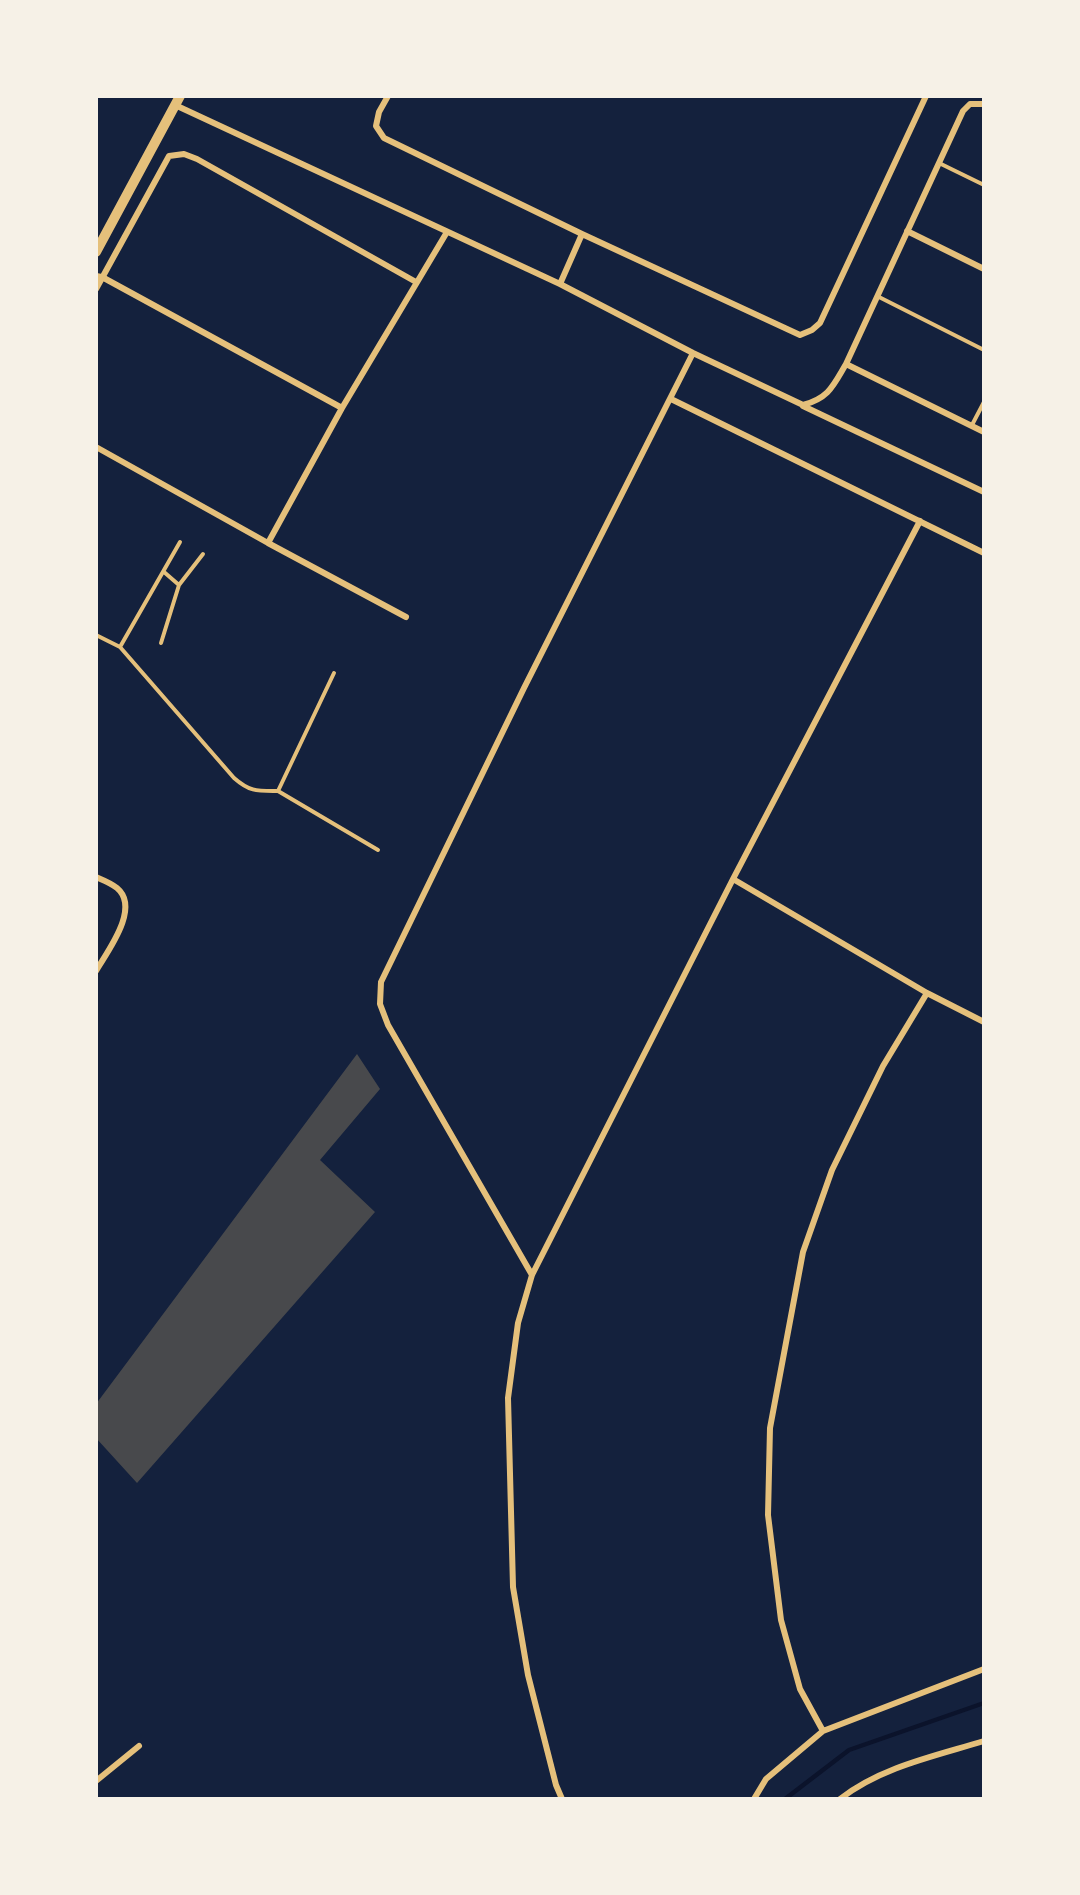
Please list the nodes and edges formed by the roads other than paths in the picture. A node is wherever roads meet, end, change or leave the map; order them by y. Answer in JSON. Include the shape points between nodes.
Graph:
{"nodes":[{"id":1,"x":388,"y":96,"type":"edge"},
{"id":2,"x":926,"y":96,"type":"edge"},
{"id":3,"x":178,"y":100,"type":"edge"},
{"id":4,"x":984,"y":104,"type":"edge"},
{"id":5,"x":938,"y":163,"type":"junction"},
{"id":6,"x":984,"y":185,"type":"edge"},
{"id":7,"x":907,"y":231,"type":"junction"},
{"id":8,"x":447,"y":232,"type":"junction"},
{"id":9,"x":582,"y":234,"type":"junction"},
{"id":10,"x":96,"y":252,"type":"edge"},
{"id":11,"x":984,"y":269,"type":"edge"},
{"id":12,"x":99,"y":277,"type":"edge"},
{"id":13,"x":416,"y":282,"type":"junction"},
{"id":14,"x":560,"y":285,"type":"junction"},
{"id":15,"x":96,"y":289,"type":"edge"},
{"id":16,"x":876,"y":296,"type":"junction"},
{"id":17,"x":984,"y":350,"type":"edge"},
{"id":18,"x":693,"y":353,"type":"junction"},
{"id":19,"x":846,"y":364,"type":"junction"},
{"id":20,"x":671,"y":399,"type":"junction"},
{"id":21,"x":984,"y":402,"type":"edge"},
{"id":22,"x":803,"y":405,"type":"junction"},
{"id":23,"x":342,"y":408,"type":"junction"},
{"id":24,"x":972,"y":426,"type":"junction"},
{"id":25,"x":984,"y":432,"type":"edge"},
{"id":26,"x":96,"y":447,"type":"edge"},
{"id":27,"x":984,"y":492,"type":"edge"},
{"id":28,"x":920,"y":520,"type":"junction"},
{"id":29,"x":180,"y":542,"type":"dead end"},
{"id":30,"x":268,"y":543,"type":"junction"},
{"id":31,"x":984,"y":553,"type":"edge"},
{"id":32,"x":203,"y":554,"type":"dead end"},
{"id":33,"x":164,"y":572,"type":"junction"},
{"id":34,"x":179,"y":585,"type":"junction"},
{"id":35,"x":406,"y":617,"type":"dead end"},
{"id":36,"x":96,"y":635,"type":"edge"},
{"id":37,"x":161,"y":643,"type":"dead end"},
{"id":38,"x":120,"y":647,"type":"junction"},
{"id":39,"x":334,"y":673,"type":"dead end"},
{"id":40,"x":278,"y":791,"type":"junction"},
{"id":41,"x":378,"y":850,"type":"dead end"},
{"id":42,"x":96,"y":877,"type":"edge"},
{"id":43,"x":733,"y":879,"type":"junction"},
{"id":44,"x":96,"y":971,"type":"edge"},
{"id":45,"x":927,"y":993,"type":"junction"},
{"id":46,"x":984,"y":1022,"type":"edge"},
{"id":47,"x":532,"y":1275,"type":"junction"},
{"id":48,"x":984,"y":1669,"type":"edge"},
{"id":49,"x":823,"y":1731,"type":"junction"},
{"id":50,"x":984,"y":1741,"type":"edge"},
{"id":51,"x":139,"y":1746,"type":"dead end"},
{"id":52,"x":96,"y":1780,"type":"edge"},
{"id":53,"x":562,"y":1799,"type":"edge"},
{"id":54,"x":754,"y":1799,"type":"edge"},
{"id":55,"x":840,"y":1799,"type":"edge"}],
"edges":[{"from":1,"to":9,"type":"street","via":[[376,126],[384,138]]},
{"from":2,"to":9,"type":"street","via":[[820,323],[800,335]]},
{"from":3,"to":8,"type":"street"},
{"from":3,"to":10,"type":"street"},
{"from":4,"to":5,"type":"street","via":[[970,104],[963,111]]},
{"from":5,"to":6,"type":"lane"},
{"from":5,"to":7,"type":"street"},
{"from":7,"to":11,"type":"street"},
{"from":7,"to":16,"type":"street"},
{"from":8,"to":13,"type":"street"},
{"from":8,"to":14,"type":"street"},
{"from":9,"to":14,"type":"street"},
{"from":12,"to":13,"type":"street","via":[[169,156],[184,154]]},
{"from":12,"to":15,"type":"street"},
{"from":12,"to":23,"type":"street"},
{"from":13,"to":23,"type":"street"},
{"from":14,"to":18,"type":"street"},
{"from":16,"to":17,"type":"lane"},
{"from":16,"to":19,"type":"street"},
{"from":18,"to":20,"type":"street"},
{"from":18,"to":22,"type":"street"},
{"from":19,"to":22,"type":"street","via":[[829,393]]},
{"from":19,"to":24,"type":"street"},
{"from":20,"to":28,"type":"street"},
{"from":20,"to":47,"type":"street","via":[[381,982],[380,1004],[388,1025]]},
{"from":21,"to":24,"type":"lane"},
{"from":22,"to":27,"type":"street"},
{"from":23,"to":30,"type":"street"},
{"from":24,"to":25,"type":"street"},
{"from":26,"to":30,"type":"street"},
{"from":28,"to":31,"type":"street"},
{"from":28,"to":43,"type":"street"},
{"from":29,"to":33,"type":"lane"},
{"from":30,"to":35,"type":"street"},
{"from":32,"to":34,"type":"lane"},
{"from":33,"to":34,"type":"lane"},
{"from":33,"to":38,"type":"lane"},
{"from":34,"to":37,"type":"lane"},
{"from":36,"to":38,"type":"lane"},
{"from":38,"to":40,"type":"lane","via":[[234,778],[256,791]]},
{"from":39,"to":40,"type":"lane"},
{"from":40,"to":41,"type":"lane"},
{"from":42,"to":44,"type":"street","via":[[119,889],[126,910],[122,925]]},
{"from":43,"to":45,"type":"street"},
{"from":43,"to":47,"type":"street"},
{"from":45,"to":46,"type":"street"},
{"from":45,"to":49,"type":"street","via":[[883,1066],[832,1170],[803,1252],[770,1428],[768,1515],[781,1620],[800,1689]]},
{"from":47,"to":53,"type":"street","via":[[518,1323],[508,1398],[513,1587],[528,1675]]},
{"from":48,"to":49,"type":"street"},
{"from":49,"to":54,"type":"street","via":[[766,1779]]},
{"from":50,"to":55,"type":"street","via":[[876,1776]]},
{"from":51,"to":52,"type":"street"}]}
